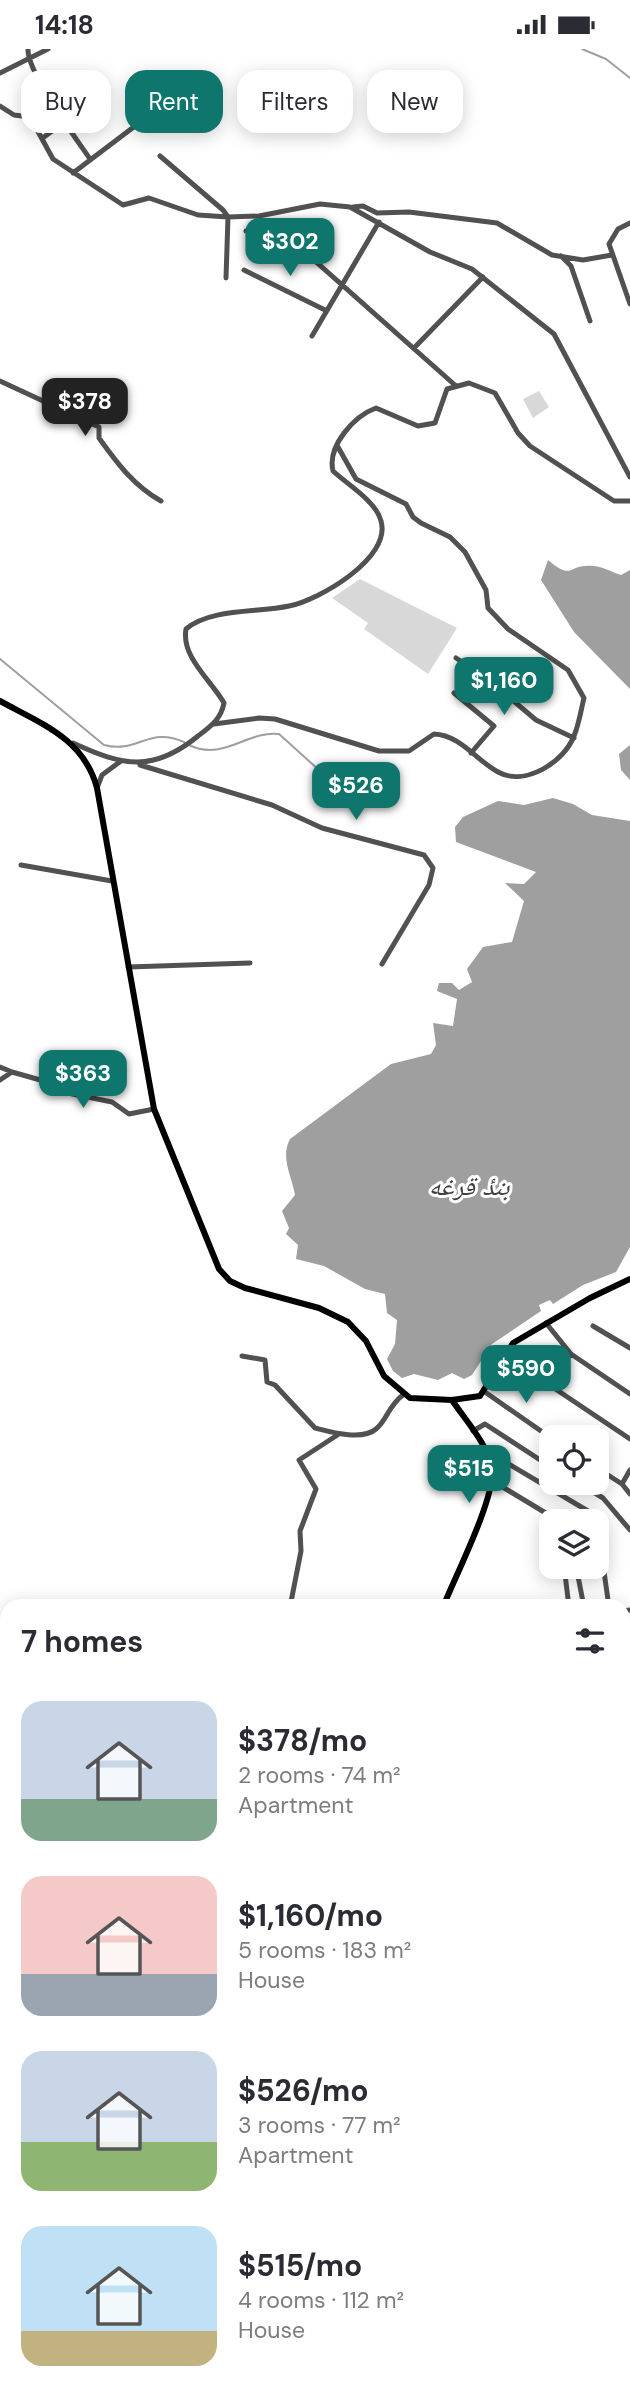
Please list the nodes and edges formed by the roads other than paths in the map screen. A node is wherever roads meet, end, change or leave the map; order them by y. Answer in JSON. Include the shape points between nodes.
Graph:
{"nodes":[{"id":1,"x":29,"y":49,"type":"edge"},
{"id":2,"x":48,"y":49,"type":"edge"},
{"id":3,"x":28,"y":60,"type":"junction"},
{"id":4,"x":34,"y":70,"type":"edge"},
{"id":5,"x":0,"y":73,"type":"edge"},
{"id":6,"x":0,"y":106,"type":"edge"},
{"id":7,"x":50,"y":133,"type":"edge"},
{"id":8,"x":72,"y":133,"type":"edge"},
{"id":9,"x":125,"y":133,"type":"edge"},
{"id":10,"x":44,"y":137,"type":"junction"},
{"id":11,"x":160,"y":156,"type":"dead end"},
{"id":12,"x":90,"y":159,"type":"junction"},
{"id":13,"x":73,"y":173,"type":"junction"},
{"id":14,"x":349,"y":207,"type":"junction"},
{"id":15,"x":228,"y":217,"type":"junction"},
{"id":16,"x":379,"y":222,"type":"junction"},
{"id":17,"x":630,"y":223,"type":"edge"},
{"id":18,"x":246,"y":231,"type":"dead end"},
{"id":19,"x":612,"y":255,"type":"junction"},
{"id":20,"x":561,"y":256,"type":"junction"},
{"id":21,"x":244,"y":269,"type":"dead end"},
{"id":22,"x":483,"y":277,"type":"junction"},
{"id":23,"x":226,"y":278,"type":"dead end"},
{"id":24,"x":342,"y":283,"type":"junction"},
{"id":25,"x":630,"y":304,"type":"edge"},
{"id":26,"x":325,"y":310,"type":"junction"},
{"id":27,"x":590,"y":321,"type":"dead end"},
{"id":28,"x":312,"y":336,"type":"dead end"},
{"id":29,"x":414,"y":348,"type":"junction"},
{"id":30,"x":0,"y":381,"type":"edge"},
{"id":31,"x":456,"y":386,"type":"junction"},
{"id":32,"x":338,"y":447,"type":"junction"},
{"id":33,"x":630,"y":477,"type":"edge"},
{"id":34,"x":161,"y":501,"type":"dead end"},
{"id":35,"x":630,"y":501,"type":"edge"},
{"id":36,"x":456,"y":658,"type":"dead end"},
{"id":37,"x":454,"y":692,"type":"dead end"},
{"id":38,"x":0,"y":701,"type":"edge"},
{"id":39,"x":214,"y":724,"type":"junction"},
{"id":40,"x":574,"y":738,"type":"junction"},
{"id":41,"x":73,"y":743,"type":"junction"},
{"id":42,"x":471,"y":753,"type":"junction"},
{"id":43,"x":128,"y":761,"type":"junction"},
{"id":44,"x":139,"y":765,"type":"junction"},
{"id":45,"x":97,"y":788,"type":"junction"},
{"id":46,"x":22,"y":865,"type":"dead end"},
{"id":47,"x":112,"y":881,"type":"junction"},
{"id":48,"x":250,"y":963,"type":"dead end"},
{"id":49,"x":382,"y":964,"type":"dead end"},
{"id":50,"x":128,"y":967,"type":"junction"},
{"id":51,"x":0,"y":1067,"type":"edge"},
{"id":52,"x":12,"y":1072,"type":"junction"},
{"id":53,"x":0,"y":1080,"type":"edge"},
{"id":54,"x":155,"y":1109,"type":"junction"},
{"id":55,"x":630,"y":1279,"type":"edge"},
{"id":56,"x":546,"y":1323,"type":"junction"},
{"id":57,"x":593,"y":1326,"type":"dead end"},
{"id":58,"x":630,"y":1348,"type":"edge"},
{"id":59,"x":571,"y":1354,"type":"junction"},
{"id":60,"x":242,"y":1356,"type":"dead end"},
{"id":61,"x":500,"y":1361,"type":"junction"},
{"id":62,"x":539,"y":1378,"type":"junction"},
{"id":63,"x":485,"y":1392,"type":"junction"},
{"id":64,"x":404,"y":1394,"type":"junction"},
{"id":65,"x":630,"y":1394,"type":"edge"},
{"id":66,"x":452,"y":1400,"type":"junction"},
{"id":67,"x":539,"y":1430,"type":"edge"},
{"id":68,"x":472,"y":1432,"type":"junction"},
{"id":69,"x":340,"y":1433,"type":"junction"},
{"id":70,"x":630,"y":1440,"type":"edge"},
{"id":71,"x":485,"y":1450,"type":"junction"},
{"id":72,"x":539,"y":1459,"type":"edge"},
{"id":73,"x":630,"y":1470,"type":"edge"},
{"id":74,"x":609,"y":1476,"type":"edge"},
{"id":75,"x":491,"y":1480,"type":"junction"},
{"id":76,"x":622,"y":1484,"type":"junction"},
{"id":77,"x":630,"y":1494,"type":"edge"},
{"id":78,"x":598,"y":1495,"type":"edge"},
{"id":79,"x":539,"y":1509,"type":"edge"},
{"id":80,"x":585,"y":1509,"type":"edge"},
{"id":81,"x":630,"y":1530,"type":"edge"},
{"id":82,"x":566,"y":1579,"type":"edge"},
{"id":83,"x":579,"y":1579,"type":"edge"},
{"id":84,"x":605,"y":1579,"type":"edge"},
{"id":85,"x":292,"y":1599,"type":"edge"},
{"id":86,"x":446,"y":1599,"type":"edge"},
{"id":87,"x":568,"y":1599,"type":"edge"},
{"id":88,"x":582,"y":1599,"type":"edge"},
{"id":89,"x":608,"y":1599,"type":"edge"}],
"edges":[{"from":1,"to":3,"type":"street"},
{"from":2,"to":3,"type":"street"},
{"from":3,"to":4,"type":"street"},
{"from":3,"to":5,"type":"street"},
{"from":6,"to":10,"type":"street","via":[[14,115],[30,117]]},
{"from":7,"to":10,"type":"street"},
{"from":8,"to":12,"type":"street"},
{"from":9,"to":12,"type":"street"},
{"from":10,"to":13,"type":"street","via":[[53,159]]},
{"from":11,"to":15,"type":"street"},
{"from":12,"to":13,"type":"street"},
{"from":13,"to":15,"type":"street","via":[[123,205],[149,198],[198,215]]},
{"from":14,"to":15,"type":"street","via":[[320,204]]},
{"from":14,"to":16,"type":"street"},
{"from":14,"to":20,"type":"street","via":[[497,223],[547,253]]},
{"from":15,"to":23,"type":"street"},
{"from":16,"to":22,"type":"street","via":[[430,253]]},
{"from":16,"to":24,"type":"street"},
{"from":17,"to":19,"type":"street","via":[[611,237]]},
{"from":18,"to":24,"type":"street","via":[[288,237]]},
{"from":19,"to":20,"type":"street","via":[[583,260]]},
{"from":19,"to":25,"type":"street"},
{"from":20,"to":27,"type":"street","via":[[571,266]]},
{"from":21,"to":26,"type":"street"},
{"from":22,"to":29,"type":"street"},
{"from":22,"to":33,"type":"street","via":[[554,334]]},
{"from":24,"to":26,"type":"street"},
{"from":24,"to":29,"type":"street"},
{"from":26,"to":28,"type":"street"},
{"from":29,"to":31,"type":"street"},
{"from":30,"to":34,"type":"street","via":[[99,427],[99,438],[140,489]]},
{"from":31,"to":32,"type":"street","via":[[447,389],[435,423],[418,426],[376,408],[361,414],[345,430]]},
{"from":31,"to":35,"type":"street","via":[[469,383],[495,393],[530,446],[614,501]]},
{"from":32,"to":39,"type":"street","via":[[333,471],[377,510],[382,523],[380,540],[355,573],[293,606],[198,619],[186,629],[187,650],[224,703]]},
{"from":32,"to":40,"type":"street","via":[[356,479],[406,504],[413,517],[458,544],[486,590],[488,608],[508,629],[568,670],[584,698]]},
{"from":36,"to":40,"type":"street","via":[[484,675],[536,720]]},
{"from":37,"to":42,"type":"street","via":[[494,726]]},
{"from":38,"to":41,"type":"main road"},
{"from":39,"to":42,"type":"street","via":[[275,719],[379,751],[410,751],[434,734],[448,734]]},
{"from":39,"to":44,"type":"street","via":[[182,750]]},
{"from":40,"to":42,"type":"street","via":[[554,762],[534,774],[517,777],[500,773]]},
{"from":41,"to":43,"type":"street","via":[[106,758]]},
{"from":41,"to":45,"type":"main road"},
{"from":43,"to":44,"type":"street"},
{"from":43,"to":45,"type":"street","via":[[111,765]]},
{"from":44,"to":49,"type":"street","via":[[272,805],[323,828],[425,855],[433,868],[429,885]]},
{"from":45,"to":47,"type":"main road"},
{"from":46,"to":47,"type":"street"},
{"from":47,"to":50,"type":"main road"},
{"from":48,"to":50,"type":"street"},
{"from":50,"to":54,"type":"main road"},
{"from":51,"to":52,"type":"street"},
{"from":52,"to":53,"type":"street"},
{"from":52,"to":54,"type":"street","via":[[58,1085],[68,1093],[112,1102],[129,1114]]},
{"from":54,"to":64,"type":"main road","via":[[191,1206],[224,1275],[245,1288],[319,1308],[348,1322],[366,1341],[384,1376]]},
{"from":55,"to":56,"type":"main road"},
{"from":56,"to":59,"type":"street"},
{"from":56,"to":61,"type":"main road","via":[[513,1343]]},
{"from":57,"to":58,"type":"street"},
{"from":59,"to":62,"type":"street"},
{"from":59,"to":65,"type":"street"},
{"from":60,"to":69,"type":"street","via":[[265,1360],[267,1382],[315,1428]]},
{"from":61,"to":62,"type":"street","via":[[525,1389]]},
{"from":61,"to":63,"type":"main road"},
{"from":62,"to":70,"type":"street"},
{"from":63,"to":66,"type":"main road","via":[[473,1399]]},
{"from":63,"to":67,"type":"street"},
{"from":64,"to":66,"type":"main road","via":[[418,1400]]},
{"from":64,"to":69,"type":"street","via":[[391,1404],[377,1429],[367,1434]]},
{"from":66,"to":68,"type":"main road"},
{"from":68,"to":71,"type":"main road"},
{"from":68,"to":72,"type":"street","via":[[485,1424]]},
{"from":69,"to":85,"type":"street","via":[[299,1460],[316,1489],[300,1531]]},
{"from":71,"to":75,"type":"main road"},
{"from":71,"to":80,"type":"street"},
{"from":73,"to":76,"type":"street"},
{"from":74,"to":76,"type":"street"},
{"from":75,"to":79,"type":"street"},
{"from":75,"to":86,"type":"main road"},
{"from":76,"to":77,"type":"street"},
{"from":78,"to":81,"type":"street"},
{"from":82,"to":87,"type":"street"},
{"from":83,"to":88,"type":"street"},
{"from":84,"to":89,"type":"street"}]}
